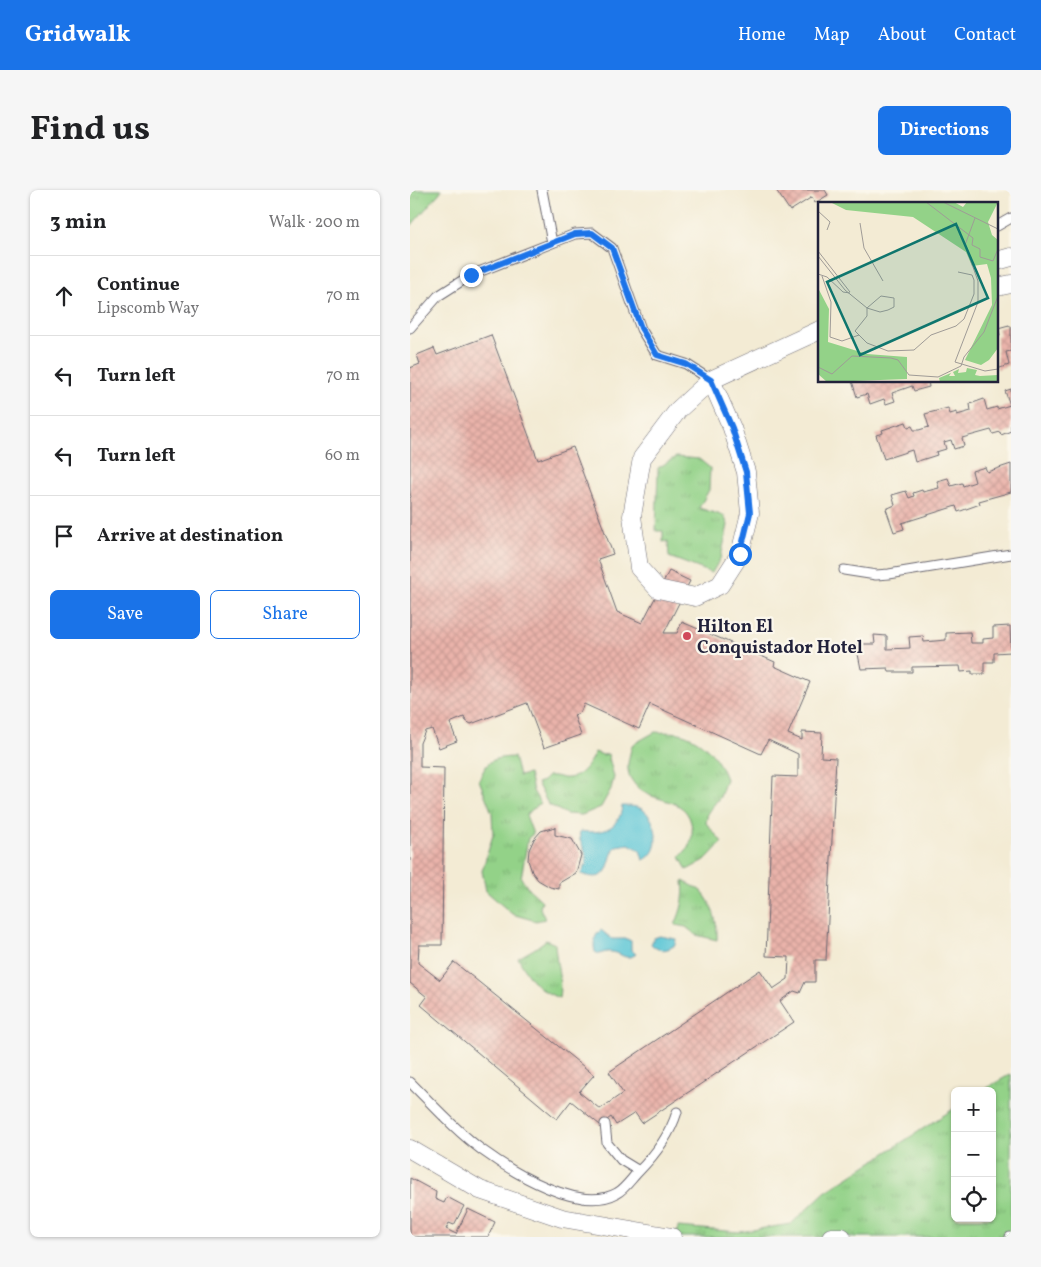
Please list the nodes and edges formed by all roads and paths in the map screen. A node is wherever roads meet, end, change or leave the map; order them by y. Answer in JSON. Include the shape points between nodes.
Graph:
{"nodes":[{"id":1,"x":542,"y":190,"type":"edge"},
{"id":2,"x":1011,"y":218,"type":"edge"},
{"id":3,"x":998,"y":225,"type":"edge"},
{"id":4,"x":552,"y":243,"type":"junction"},
{"id":5,"x":1011,"y":257,"type":"edge"},
{"id":6,"x":998,"y":261,"type":"edge"},
{"id":7,"x":1011,"y":284,"type":"edge"},
{"id":8,"x":998,"y":287,"type":"edge"},
{"id":9,"x":410,"y":328,"type":"edge"},
{"id":10,"x":818,"y":331,"type":"edge"},
{"id":11,"x":711,"y":380,"type":"junction"},
{"id":12,"x":1011,"y":554,"type":"edge"},
{"id":13,"x":844,"y":570,"type":"dead end"},
{"id":14,"x":410,"y":1082,"type":"edge"},
{"id":15,"x":677,"y":1112,"type":"dead end"},
{"id":16,"x":605,"y":1124,"type":"dead end"},
{"id":17,"x":410,"y":1149,"type":"edge"},
{"id":18,"x":639,"y":1171,"type":"junction"},
{"id":19,"x":672,"y":1237,"type":"edge"},
{"id":20,"x":831,"y":1237,"type":"edge"},
{"id":21,"x":842,"y":1237,"type":"edge"}],
"edges":[{"from":1,"to":4,"type":"lane"},
{"from":2,"to":3,"type":"lane"},
{"from":4,"to":9,"type":"lane","via":[[471,275],[438,296]]},
{"from":4,"to":11,"type":"lane","via":[[575,234],[592,233],[612,248],[641,328],[657,355],[686,364]]},
{"from":5,"to":6,"type":"street"},
{"from":7,"to":8,"type":"street"},
{"from":10,"to":11,"type":"street"},
{"from":11,"to":11,"type":"street","via":[[678,410],[642,458],[632,516],[639,568],[658,589],[695,597],[720,585],[740,554],[750,513],[746,472],[732,428]]},
{"from":12,"to":13,"type":"lane","via":[[889,574]]},
{"from":14,"to":18,"type":"lane","via":[[481,1149],[543,1186],[577,1198],[604,1198],[618,1193]]},
{"from":15,"to":18,"type":"lane","via":[[664,1140]]},
{"from":16,"to":18,"type":"lane","via":[[607,1143],[621,1160]]},
{"from":17,"to":19,"type":"street","via":[[480,1190],[562,1218]]},
{"from":20,"to":21,"type":"street"}]}
